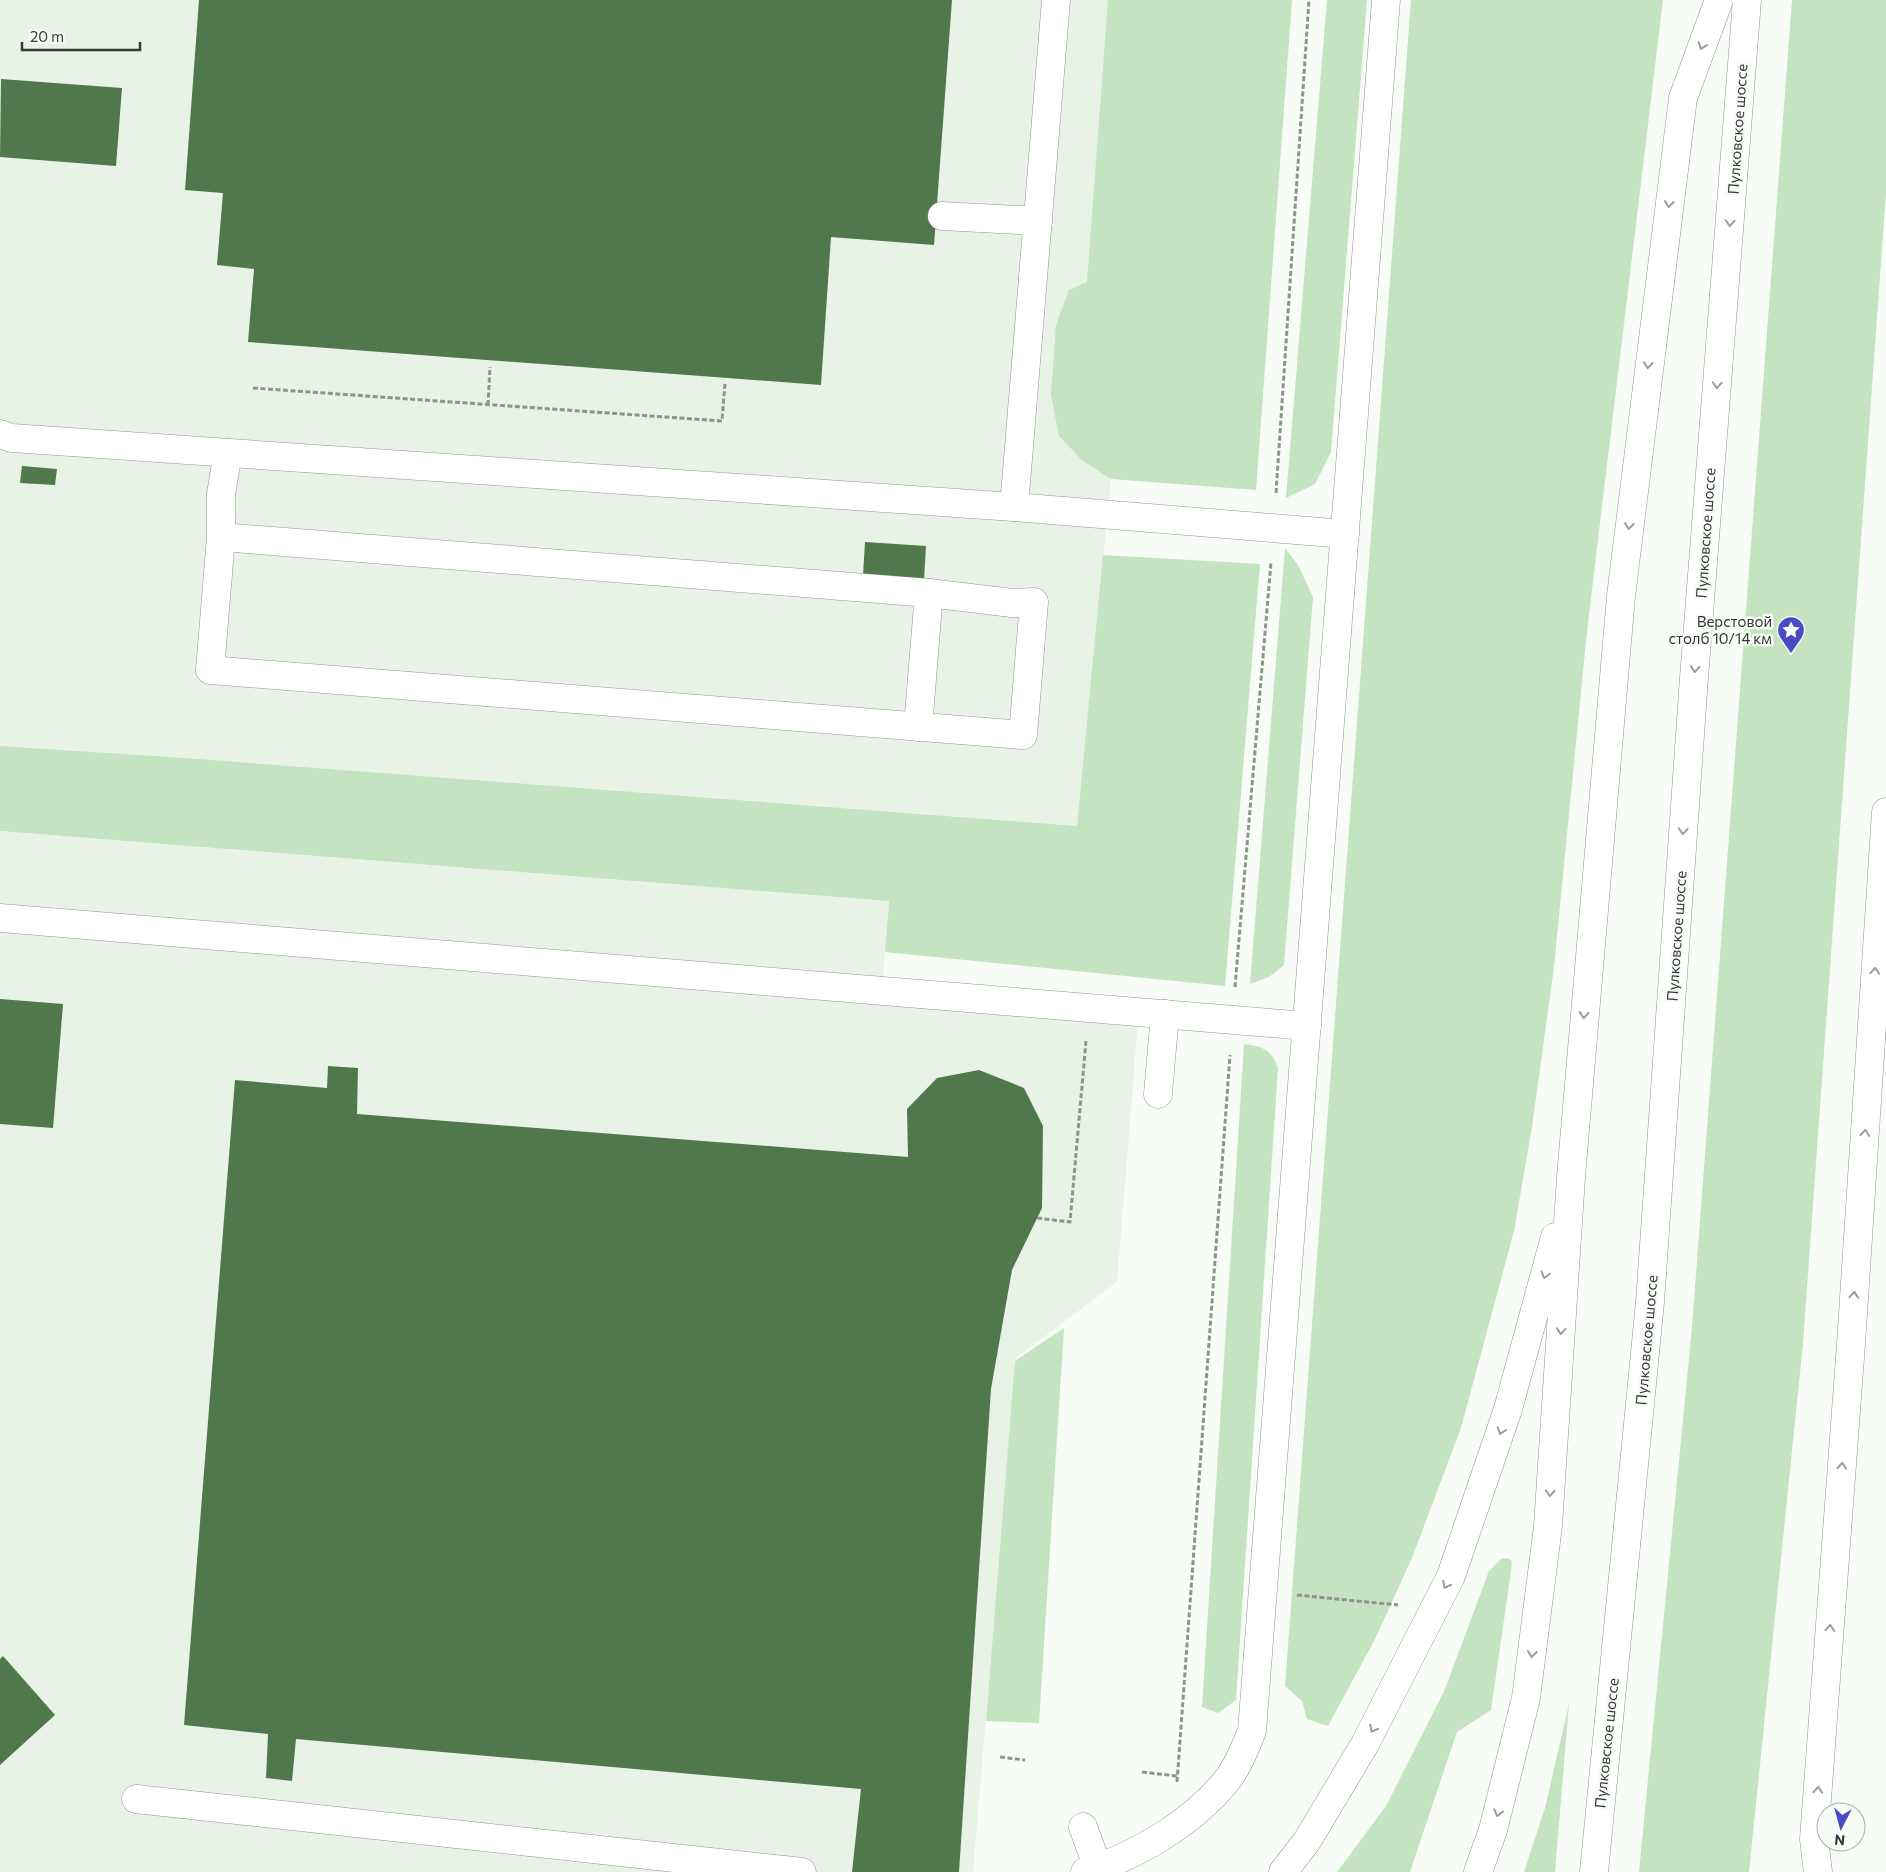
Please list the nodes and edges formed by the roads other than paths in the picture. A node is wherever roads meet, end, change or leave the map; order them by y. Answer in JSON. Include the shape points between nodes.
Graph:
{"nodes":[{"id":1,"x":1056,"y":0,"type":"edge"},
{"id":2,"x":1386,"y":0,"type":"edge"},
{"id":3,"x":1719,"y":0,"type":"edge"},
{"id":4,"x":1747,"y":0,"type":"edge"},
{"id":5,"x":942,"y":216,"type":"dead end"},
{"id":6,"x":1038,"y":221,"type":"junction"},
{"id":7,"x":0,"y":434,"type":"edge"},
{"id":8,"x":228,"y":453,"type":"junction"},
{"id":9,"x":1014,"y":507,"type":"junction"},
{"id":10,"x":1345,"y":534,"type":"junction"},
{"id":11,"x":221,"y":537,"type":"junction"},
{"id":12,"x":929,"y":593,"type":"junction"},
{"id":13,"x":918,"y":727,"type":"junction"},
{"id":14,"x":1886,"y":812,"type":"edge"},
{"id":15,"x":0,"y":918,"type":"edge"},
{"id":16,"x":1165,"y":1014,"type":"junction"},
{"id":17,"x":1307,"y":1026,"type":"junction"},
{"id":18,"x":1158,"y":1094,"type":"dead end"},
{"id":19,"x":1571,"y":1177,"type":"junction"},
{"id":20,"x":136,"y":1799,"type":"dead end"},
{"id":21,"x":1083,"y":1827,"type":"dead end"},
{"id":22,"x":1814,"y":1839,"type":"junction"},
{"id":23,"x":1092,"y":1870,"type":"edge"},
{"id":24,"x":802,"y":1872,"type":"edge"},
{"id":25,"x":1283,"y":1872,"type":"edge"},
{"id":26,"x":1478,"y":1872,"type":"edge"},
{"id":27,"x":1594,"y":1872,"type":"edge"},
{"id":28,"x":1810,"y":1872,"type":"edge"},
{"id":29,"x":1818,"y":1872,"type":"edge"}],
"edges":[{"from":1,"to":6,"type":"main road"},
{"from":2,"to":10,"type":"main road"},
{"from":3,"to":19,"type":"main road","one_way":true,"via":[[1683,98],[1644,396],[1621,596]]},
{"from":4,"to":27,"type":"main road","name":"Пулковское шоссе","one_way":true,"via":[[1650,1302]]},
{"from":5,"to":6,"type":"main road"},
{"from":6,"to":9,"type":"main road"},
{"from":7,"to":8,"type":"main road","via":[[12,438]]},
{"from":8,"to":9,"type":"main road"},
{"from":8,"to":11,"type":"main road","via":[[221,494]]},
{"from":9,"to":10,"type":"main road"},
{"from":10,"to":17,"type":"main road"},
{"from":11,"to":12,"type":"main road"},
{"from":11,"to":13,"type":"main road","via":[[210,670]]},
{"from":12,"to":13,"type":"main road"},
{"from":12,"to":13,"type":"main road","via":[[1012,603],[1034,602],[1023,735]]},
{"from":22,"to":14,"type":"main road","one_way":true},
{"from":15,"to":16,"type":"main road"},
{"from":16,"to":17,"type":"main road"},
{"from":16,"to":18,"type":"main road"},
{"from":17,"to":23,"type":"main road","via":[[1252,1731],[1228,1778],[1192,1816],[1145,1846]]},
{"from":19,"to":25,"type":"main road","one_way":true,"via":[[1508,1409],[1451,1576],[1365,1744],[1307,1841]]},
{"from":19,"to":26,"type":"main road","one_way":true,"via":[[1548,1526],[1526,1698],[1493,1830]]},
{"from":20,"to":24,"type":"main road"},
{"from":21,"to":23,"type":"main road"},
{"from":22,"to":28,"type":"main road"},
{"from":22,"to":29,"type":"main road"}]}
